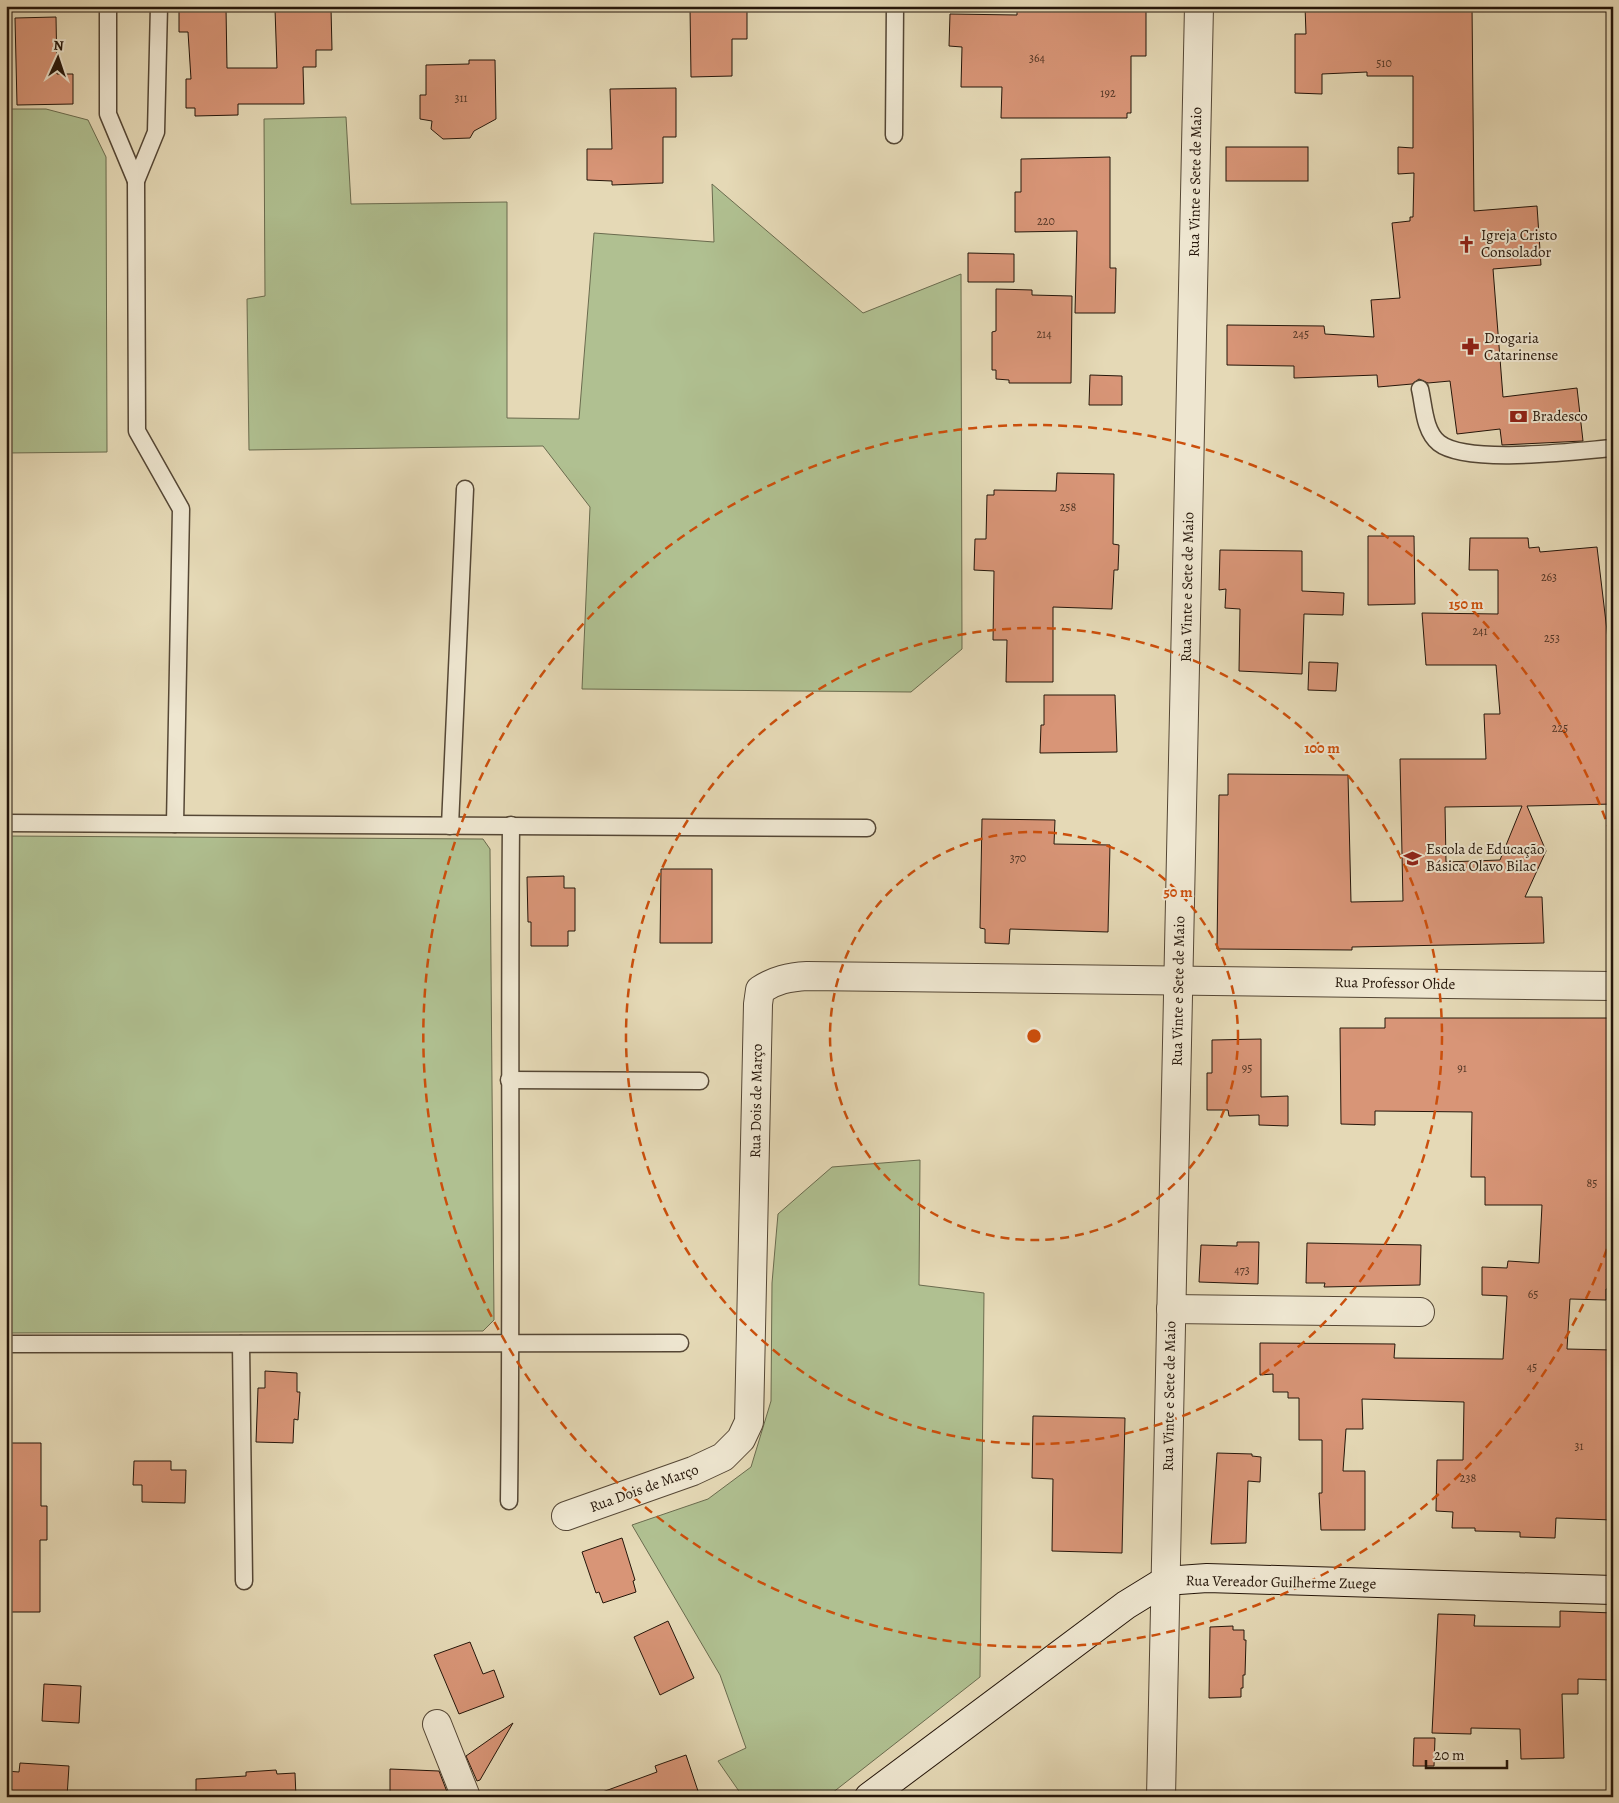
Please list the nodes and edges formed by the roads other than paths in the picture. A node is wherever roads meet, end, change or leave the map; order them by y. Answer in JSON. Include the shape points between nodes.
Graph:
{"nodes":[{"id":1,"x":108,"y":6,"type":"edge"},
{"id":2,"x":159,"y":6,"type":"edge"},
{"id":3,"x":895,"y":6,"type":"edge"},
{"id":4,"x":1199,"y":6,"type":"edge"},
{"id":5,"x":894,"y":135,"type":"dead end"},
{"id":6,"x":136,"y":182,"type":"junction"},
{"id":7,"x":1420,"y":389,"type":"dead end"},
{"id":8,"x":1613,"y":448,"type":"edge"},
{"id":9,"x":465,"y":489,"type":"dead end"},
{"id":10,"x":6,"y":823,"type":"edge"},
{"id":11,"x":175,"y":824,"type":"junction"},
{"id":12,"x":511,"y":825,"type":"junction"},
{"id":13,"x":450,"y":826,"type":"junction"},
{"id":14,"x":867,"y":828,"type":"dead end"},
{"id":15,"x":1178,"y":981,"type":"junction"},
{"id":16,"x":1613,"y":986,"type":"edge"},
{"id":17,"x":509,"y":1080,"type":"junction"},
{"id":18,"x":700,"y":1081,"type":"dead end"},
{"id":19,"x":1171,"y":1309,"type":"junction"},
{"id":20,"x":1420,"y":1312,"type":"dead end"},
{"id":21,"x":680,"y":1343,"type":"dead end"},
{"id":22,"x":6,"y":1344,"type":"edge"},
{"id":23,"x":241,"y":1344,"type":"junction"},
{"id":24,"x":511,"y":1344,"type":"junction"},
{"id":25,"x":509,"y":1501,"type":"dead end"},
{"id":26,"x":566,"y":1516,"type":"dead end"},
{"id":27,"x":244,"y":1581,"type":"dead end"},
{"id":28,"x":1165,"y":1581,"type":"junction"},
{"id":29,"x":1613,"y":1590,"type":"edge"},
{"id":30,"x":437,"y":1724,"type":"dead end"},
{"id":31,"x":466,"y":1797,"type":"edge"},
{"id":32,"x":869,"y":1797,"type":"edge"},
{"id":33,"x":1161,"y":1797,"type":"edge"}],
"edges":[{"from":1,"to":6,"type":"lane","via":[[108,114]]},
{"from":2,"to":6,"type":"lane","via":[[156,132]]},
{"from":3,"to":5,"type":"lane"},
{"from":4,"to":15,"type":"street","name":"Rua Vinte e Sete de Maio"},
{"from":6,"to":11,"type":"lane","via":[[137,431],[181,509]]},
{"from":7,"to":8,"type":"lane","via":[[1428,429],[1438,442],[1454,450],[1500,455]]},
{"from":9,"to":13,"type":"lane"},
{"from":10,"to":11,"type":"lane"},
{"from":11,"to":13,"type":"lane"},
{"from":12,"to":13,"type":"lane"},
{"from":12,"to":14,"type":"lane"},
{"from":12,"to":17,"type":"lane"},
{"from":15,"to":16,"type":"street","name":"Rua Professor Ohde"},
{"from":15,"to":19,"type":"street","name":"Rua Vinte e Sete de Maio"},
{"from":15,"to":26,"type":"street","name":"Rua Dois de Março","via":[[807,976],[785,978],[760,990],[749,1422],[741,1439],[723,1457],[694,1471]]},
{"from":17,"to":18,"type":"lane"},
{"from":17,"to":24,"type":"lane"},
{"from":19,"to":20,"type":"street"},
{"from":19,"to":28,"type":"street","name":"Rua Vinte e Sete de Maio"},
{"from":21,"to":24,"type":"lane"},
{"from":22,"to":23,"type":"lane"},
{"from":23,"to":24,"type":"lane"},
{"from":23,"to":27,"type":"lane"},
{"from":24,"to":25,"type":"lane"},
{"from":28,"to":29,"type":"street","name":"Rua Vereador Guilherme Zuege","via":[[1207,1578]]},
{"from":28,"to":32,"type":"street","name":"Rua Vereador Guilherme Zuege","via":[[1126,1605]]},
{"from":28,"to":33,"type":"street","name":"Rua Vinte e Sete de Maio"},
{"from":30,"to":31,"type":"street"}]}
